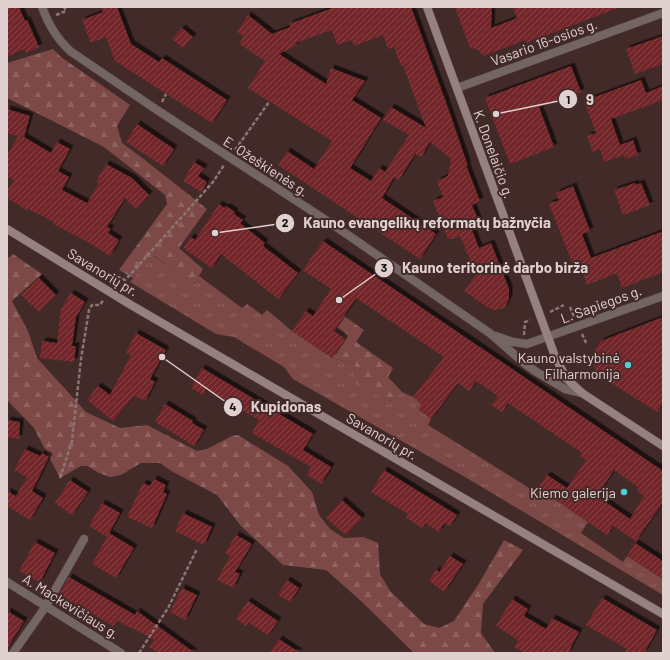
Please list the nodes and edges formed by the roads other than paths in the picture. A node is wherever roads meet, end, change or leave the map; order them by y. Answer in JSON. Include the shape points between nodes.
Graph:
{"nodes":[{"id":1,"x":42,"y":7,"type":"edge"},
{"id":2,"x":427,"y":7,"type":"edge"},
{"id":3,"x":663,"y":13,"type":"edge"},
{"id":4,"x":457,"y":88,"type":"junction"},
{"id":5,"x":7,"y":229,"type":"edge"},
{"id":6,"x":663,"y":296,"type":"edge"},
{"id":7,"x":491,"y":334,"type":"junction"},
{"id":8,"x":548,"y":338,"type":"junction"},
{"id":9,"x":582,"y":393,"type":"junction"},
{"id":10,"x":663,"y":446,"type":"edge"},
{"id":11,"x":84,"y":539,"type":"dead end"},
{"id":12,"x":7,"y":582,"type":"edge"},
{"id":13,"x":46,"y":606,"type":"junction"},
{"id":14,"x":663,"y":614,"type":"edge"},
{"id":15,"x":13,"y":653,"type":"edge"},
{"id":16,"x":121,"y":653,"type":"edge"}],
"edges":[{"from":1,"to":7,"type":"street","name":"E. Ožeškienės g.","via":[[53,32],[70,52],[335,226]]},
{"from":2,"to":4,"type":"main road","name":"K. Donelaičio g."},
{"from":3,"to":4,"type":"street","name":"Vasario 16-osios g."},
{"from":4,"to":8,"type":"main road","name":"K. Donelaičio g."},
{"from":5,"to":14,"type":"main road","name":"Savanorių pr."},
{"from":6,"to":8,"type":"street","name":"L. Sapiegos g."},
{"from":7,"to":8,"type":"street","name":"E. Ožeškienės g.","via":[[527,344]]},
{"from":7,"to":9,"type":"street","name":"E. Ožeškienės g.","via":[[535,371],[565,389]]},
{"from":8,"to":9,"type":"main road","name":"K. Donelaičio g.","via":[[567,380]]},
{"from":9,"to":10,"type":"main road","name":"E. Ožeškienės g."},
{"from":11,"to":13,"type":"street"},
{"from":12,"to":13,"type":"street","name":"A. Mackevičiaus g."},
{"from":13,"to":15,"type":"street"},
{"from":13,"to":16,"type":"street","name":"A. Mackevičiaus g."}]}
